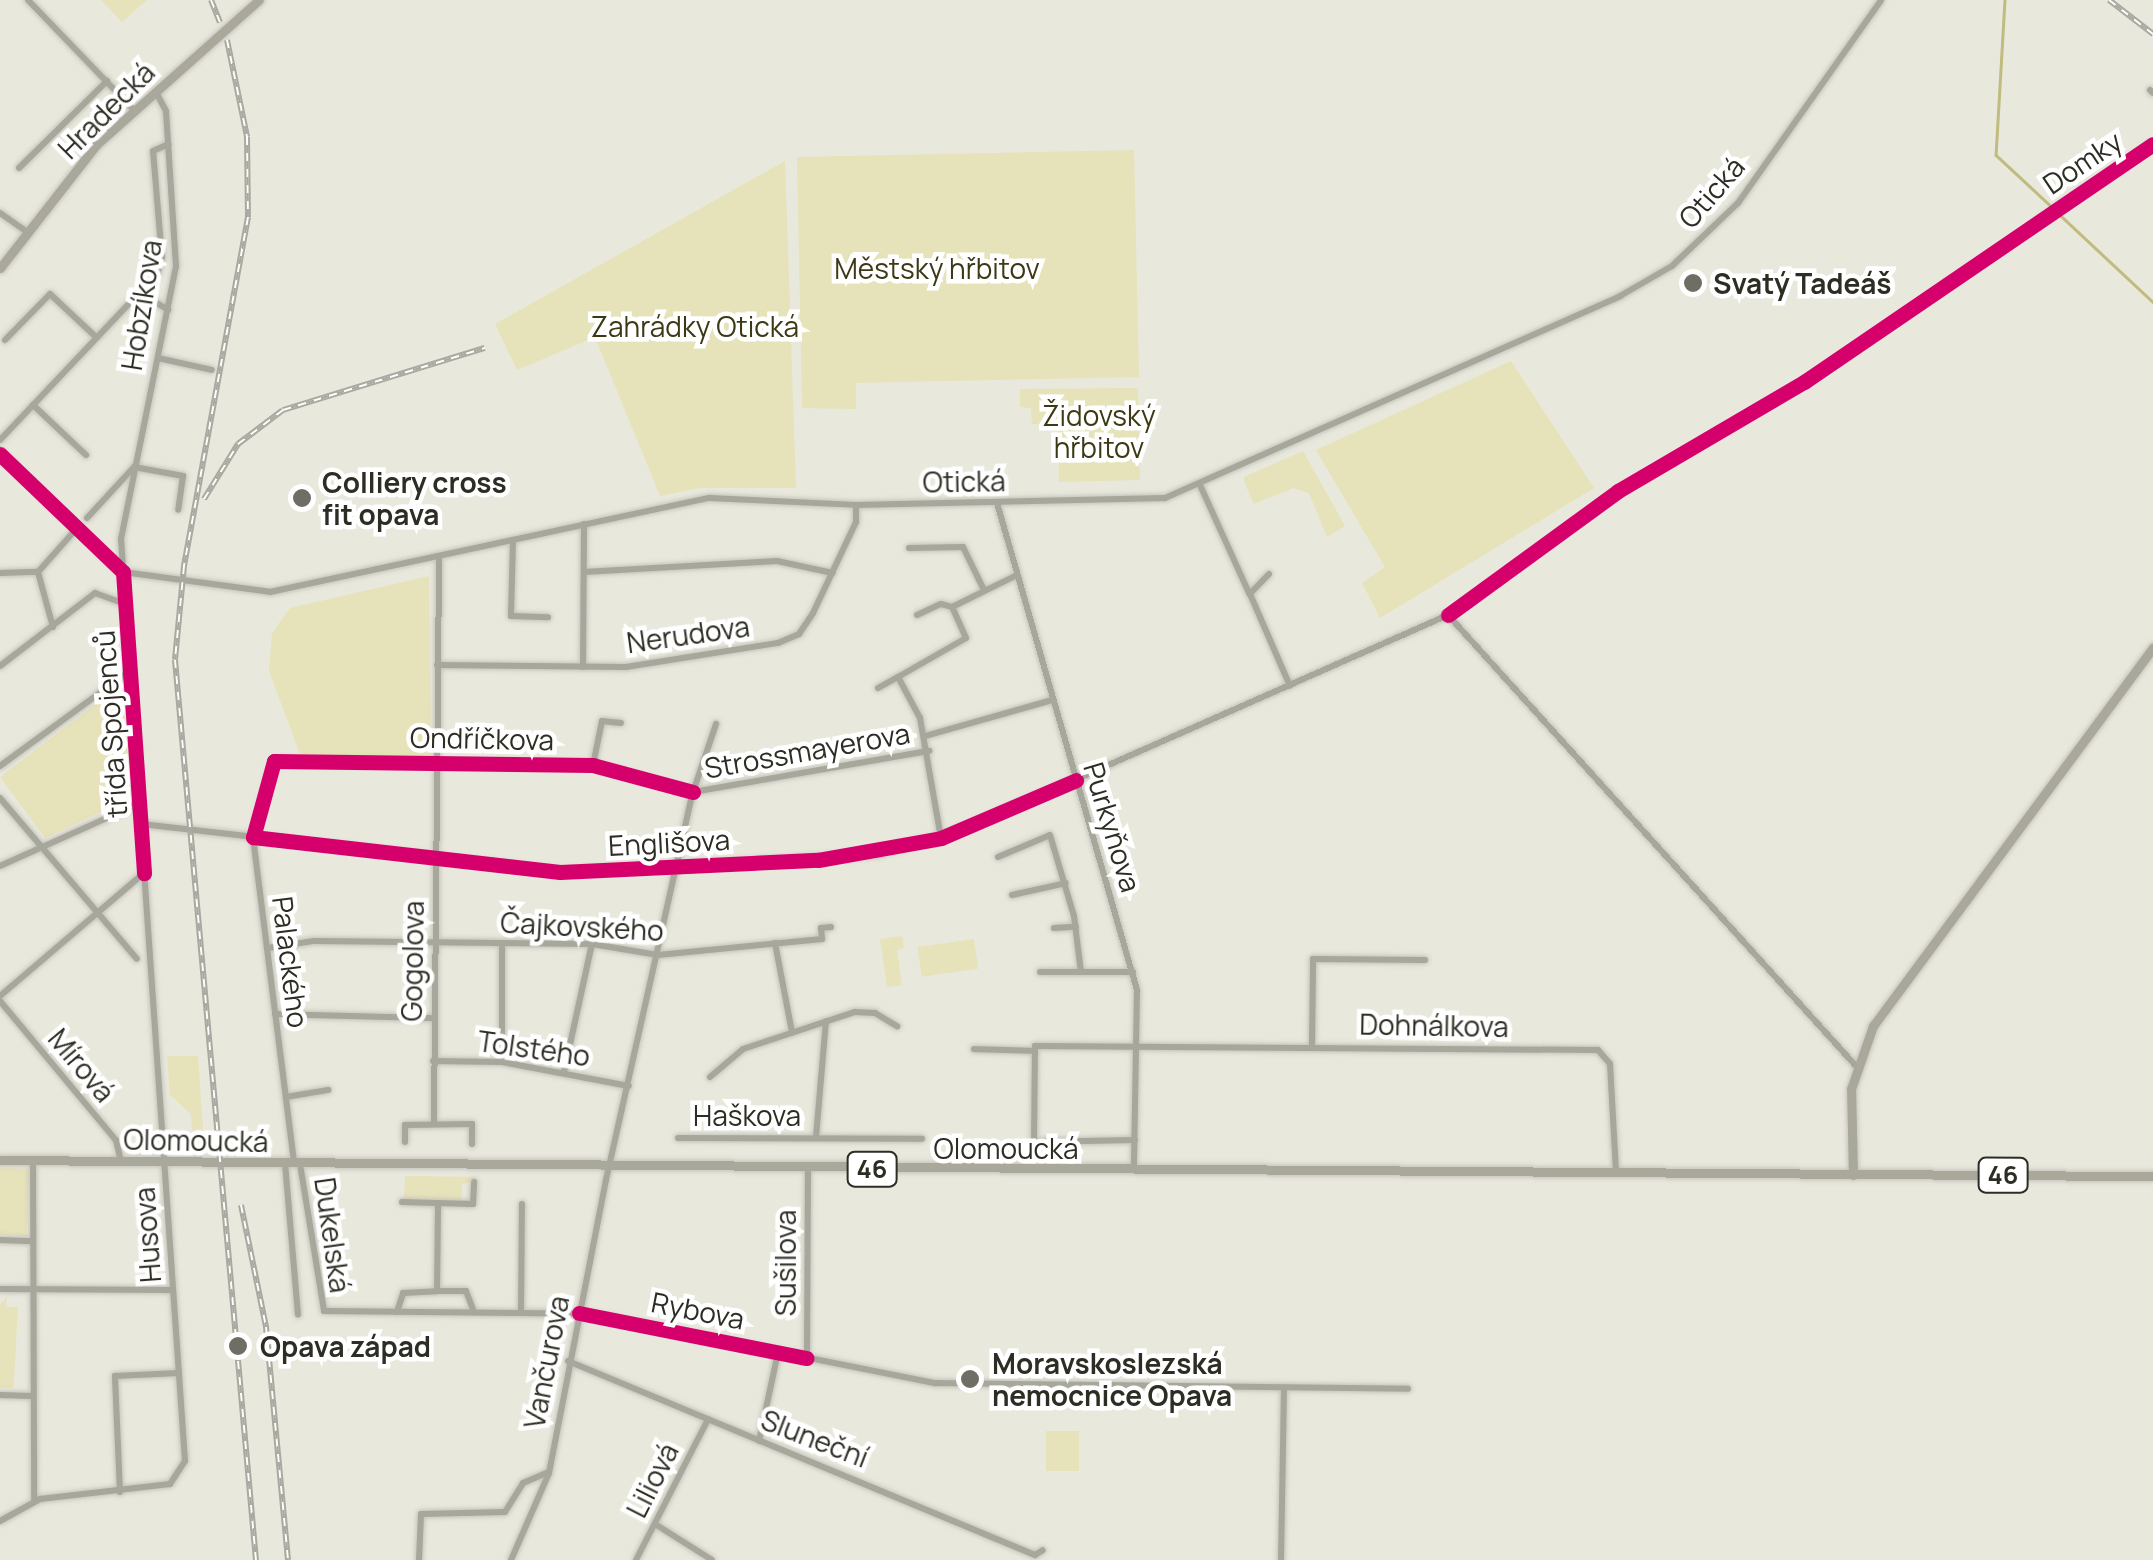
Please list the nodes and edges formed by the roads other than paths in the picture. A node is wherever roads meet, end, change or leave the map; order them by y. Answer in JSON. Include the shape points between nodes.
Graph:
{"nodes":[{"id":1,"x":28,"y":0,"type":"edge"},
{"id":2,"x":259,"y":0,"type":"edge"},
{"id":3,"x":1880,"y":0,"type":"edge"},
{"id":4,"x":107,"y":81,"type":"junction"},
{"id":5,"x":155,"y":90,"type":"junction"},
{"id":6,"x":134,"y":110,"type":"junction"},
{"id":7,"x":168,"y":144,"type":"junction"},
{"id":8,"x":2153,"y":144,"type":"edge"},
{"id":9,"x":18,"y":168,"type":"dead end"},
{"id":10,"x":0,"y":212,"type":"edge"},
{"id":11,"x":2040,"y":221,"type":"dead end"},
{"id":12,"x":29,"y":234,"type":"junction"},
{"id":13,"x":0,"y":268,"type":"edge"},
{"id":14,"x":159,"y":271,"type":"junction"},
{"id":15,"x":174,"y":275,"type":"junction"},
{"id":16,"x":140,"y":293,"type":"junction"},
{"id":17,"x":168,"y":310,"type":"junction"},
{"id":18,"x":97,"y":338,"type":"junction"},
{"id":19,"x":4,"y":340,"type":"dead end"},
{"id":20,"x":158,"y":358,"type":"junction"},
{"id":21,"x":212,"y":370,"type":"dead end"},
{"id":22,"x":33,"y":405,"type":"junction"},
{"id":23,"x":0,"y":440,"type":"edge"},
{"id":24,"x":0,"y":454,"type":"edge"},
{"id":25,"x":86,"y":455,"type":"dead end"},
{"id":26,"x":134,"y":467,"type":"junction"},
{"id":27,"x":1200,"y":485,"type":"junction"},
{"id":28,"x":997,"y":502,"type":"junction"},
{"id":29,"x":856,"y":505,"type":"junction"},
{"id":30,"x":178,"y":510,"type":"dead end"},
{"id":31,"x":88,"y":518,"type":"dead end"},
{"id":32,"x":584,"y":524,"type":"junction"},
{"id":33,"x":77,"y":528,"type":"junction"},
{"id":34,"x":513,"y":540,"type":"junction"},
{"id":35,"x":909,"y":548,"type":"dead end"},
{"id":36,"x":439,"y":558,"type":"junction"},
{"id":37,"x":0,"y":572,"type":"edge"},
{"id":38,"x":38,"y":572,"type":"junction"},
{"id":39,"x":123,"y":572,"type":"junction"},
{"id":40,"x":584,"y":572,"type":"junction"},
{"id":41,"x":833,"y":572,"type":"junction"},
{"id":42,"x":1269,"y":574,"type":"dead end"},
{"id":43,"x":1014,"y":576,"type":"junction"},
{"id":44,"x":984,"y":590,"type":"junction"},
{"id":45,"x":1250,"y":594,"type":"junction"},
{"id":46,"x":126,"y":604,"type":"junction"},
{"id":47,"x":952,"y":607,"type":"junction"},
{"id":48,"x":917,"y":615,"type":"dead end"},
{"id":49,"x":548,"y":616,"type":"dead end"},
{"id":50,"x":53,"y":627,"type":"junction"},
{"id":51,"x":2153,"y":647,"type":"edge"},
{"id":52,"x":0,"y":666,"type":"edge"},
{"id":53,"x":438,"y":666,"type":"junction"},
{"id":54,"x":583,"y":667,"type":"junction"},
{"id":55,"x":132,"y":671,"type":"junction"},
{"id":56,"x":898,"y":676,"type":"junction"},
{"id":57,"x":1290,"y":686,"type":"junction"},
{"id":58,"x":878,"y":688,"type":"dead end"},
{"id":59,"x":1052,"y":700,"type":"junction"},
{"id":60,"x":621,"y":723,"type":"dead end"},
{"id":61,"x":716,"y":724,"type":"dead end"},
{"id":62,"x":924,"y":736,"type":"junction"},
{"id":63,"x":928,"y":752,"type":"junction"},
{"id":64,"x":436,"y":763,"type":"junction"},
{"id":65,"x":593,"y":764,"type":"junction"},
{"id":66,"x":0,"y":766,"type":"edge"},
{"id":67,"x":268,"y":767,"type":"joint"},
{"id":68,"x":1076,"y":780,"type":"junction"},
{"id":69,"x":693,"y":792,"type":"junction"},
{"id":70,"x":0,"y":798,"type":"edge"},
{"id":71,"x":140,"y":803,"type":"junction"},
{"id":72,"x":142,"y":824,"type":"junction"},
{"id":73,"x":252,"y":836,"type":"junction"},
{"id":74,"x":940,"y":838,"type":"junction"},
{"id":75,"x":41,"y":847,"type":"junction"},
{"id":76,"x":998,"y":857,"type":"dead end"},
{"id":77,"x":435,"y":859,"type":"junction"},
{"id":78,"x":0,"y":866,"type":"edge"},
{"id":79,"x":677,"y":866,"type":"junction"},
{"id":80,"x":144,"y":873,"type":"junction"},
{"id":81,"x":1066,"y":883,"type":"junction"},
{"id":82,"x":1012,"y":895,"type":"dead end"},
{"id":83,"x":99,"y":912,"type":"junction"},
{"id":84,"x":832,"y":927,"type":"dead end"},
{"id":85,"x":1076,"y":927,"type":"junction"},
{"id":86,"x":1054,"y":928,"type":"dead end"},
{"id":87,"x":435,"y":943,"type":"junction"},
{"id":88,"x":776,"y":943,"type":"junction"},
{"id":89,"x":502,"y":944,"type":"junction"},
{"id":90,"x":592,"y":944,"type":"junction"},
{"id":91,"x":267,"y":948,"type":"junction"},
{"id":92,"x":658,"y":954,"type":"junction"},
{"id":93,"x":137,"y":960,"type":"dead end"},
{"id":94,"x":1425,"y":960,"type":"dead end"},
{"id":95,"x":1040,"y":972,"type":"dead end"},
{"id":96,"x":1081,"y":972,"type":"junction"},
{"id":97,"x":1133,"y":972,"type":"junction"},
{"id":98,"x":151,"y":976,"type":"joint"},
{"id":99,"x":0,"y":999,"type":"edge"},
{"id":100,"x":275,"y":1014,"type":"junction"},
{"id":101,"x":433,"y":1018,"type":"junction"},
{"id":102,"x":826,"y":1021,"type":"junction"},
{"id":103,"x":897,"y":1026,"type":"dead end"},
{"id":104,"x":792,"y":1032,"type":"junction"},
{"id":105,"x":1137,"y":1044,"type":"junction"},
{"id":106,"x":1312,"y":1048,"type":"junction"},
{"id":107,"x":974,"y":1049,"type":"dead end"},
{"id":108,"x":1035,"y":1051,"type":"junction"},
{"id":109,"x":433,"y":1061,"type":"junction"},
{"id":110,"x":502,"y":1062,"type":"junction"},
{"id":111,"x":1856,"y":1066,"type":"junction"},
{"id":112,"x":564,"y":1072,"type":"junction"},
{"id":113,"x":710,"y":1077,"type":"dead end"},
{"id":114,"x":629,"y":1086,"type":"junction"},
{"id":115,"x":328,"y":1090,"type":"dead end"},
{"id":116,"x":286,"y":1097,"type":"junction"},
{"id":117,"x":434,"y":1124,"type":"junction"},
{"id":118,"x":816,"y":1137,"type":"junction"},
{"id":119,"x":678,"y":1138,"type":"dead end"},
{"id":120,"x":922,"y":1139,"type":"dead end"},
{"id":121,"x":1135,"y":1140,"type":"junction"},
{"id":122,"x":405,"y":1142,"type":"dead end"},
{"id":123,"x":472,"y":1144,"type":"dead end"},
{"id":124,"x":0,"y":1160,"type":"edge"},
{"id":125,"x":33,"y":1160,"type":"junction"},
{"id":126,"x":121,"y":1162,"type":"junction"},
{"id":127,"x":164,"y":1162,"type":"junction"},
{"id":128,"x":293,"y":1163,"type":"junction"},
{"id":129,"x":610,"y":1168,"type":"junction"},
{"id":130,"x":808,"y":1169,"type":"junction"},
{"id":131,"x":1134,"y":1171,"type":"junction"},
{"id":132,"x":1853,"y":1175,"type":"junction"},
{"id":133,"x":1616,"y":1176,"type":"junction"},
{"id":134,"x":2153,"y":1176,"type":"edge"},
{"id":135,"x":474,"y":1182,"type":"dead end"},
{"id":136,"x":402,"y":1202,"type":"dead end"},
{"id":137,"x":438,"y":1203,"type":"junction"},
{"id":138,"x":522,"y":1204,"type":"dead end"},
{"id":139,"x":0,"y":1240,"type":"edge"},
{"id":140,"x":33,"y":1240,"type":"junction"},
{"id":141,"x":0,"y":1289,"type":"edge"},
{"id":142,"x":32,"y":1290,"type":"junction"},
{"id":143,"x":174,"y":1290,"type":"junction"},
{"id":144,"x":437,"y":1291,"type":"junction"},
{"id":145,"x":324,"y":1311,"type":"joint"},
{"id":146,"x":398,"y":1312,"type":"junction"},
{"id":147,"x":474,"y":1312,"type":"junction"},
{"id":148,"x":521,"y":1313,"type":"junction"},
{"id":149,"x":578,"y":1313,"type":"junction"},
{"id":150,"x":298,"y":1314,"type":"dead end"},
{"id":151,"x":778,"y":1352,"type":"junction"},
{"id":152,"x":807,"y":1358,"type":"junction"},
{"id":153,"x":568,"y":1362,"type":"junction"},
{"id":154,"x":115,"y":1363,"type":"dead end"},
{"id":155,"x":179,"y":1373,"type":"junction"},
{"id":156,"x":115,"y":1376,"type":"junction"},
{"id":157,"x":1284,"y":1388,"type":"junction"},
{"id":158,"x":1408,"y":1389,"type":"dead end"},
{"id":159,"x":0,"y":1395,"type":"edge"},
{"id":160,"x":32,"y":1396,"type":"junction"},
{"id":161,"x":708,"y":1420,"type":"junction"},
{"id":162,"x":758,"y":1441,"type":"junction"},
{"id":163,"x":548,"y":1473,"type":"junction"},
{"id":164,"x":120,"y":1492,"type":"junction"},
{"id":165,"x":34,"y":1500,"type":"junction"},
{"id":166,"x":0,"y":1522,"type":"edge"},
{"id":167,"x":655,"y":1524,"type":"junction"},
{"id":168,"x":1043,"y":1550,"type":"dead end"},
{"id":169,"x":419,"y":1560,"type":"edge"},
{"id":170,"x":511,"y":1560,"type":"edge"},
{"id":171,"x":636,"y":1560,"type":"edge"},
{"id":172,"x":712,"y":1560,"type":"edge"},
{"id":173,"x":1282,"y":1560,"type":"edge"}],
"edges":[{"from":1,"to":4,"type":"street"},
{"from":2,"to":5,"type":"main road","name":"Hradecká"},
{"from":3,"to":27,"type":"street","name":"Otická","via":[[1738,203],[1672,266],[1620,296]]},
{"from":4,"to":6,"type":"street"},
{"from":4,"to":9,"type":"street"},
{"from":5,"to":6,"type":"main road","name":"Hradecká"},
{"from":5,"to":7,"type":"street","name":"Hobzíkova","via":[[165,107]]},
{"from":6,"to":12,"type":"main road","name":"Hradecká","via":[[86,156]]},
{"from":7,"to":14,"type":"street","via":[[152,153]]},
{"from":7,"to":15,"type":"street","name":"Hobzíkova"},
{"from":8,"to":11,"type":"street","name":"Domky"},
{"from":10,"to":12,"type":"street"},
{"from":12,"to":13,"type":"main road","name":"Hradecká"},
{"from":14,"to":15,"type":"street"},
{"from":14,"to":16,"type":"street"},
{"from":15,"to":17,"type":"street","name":"Hobzíkova"},
{"from":16,"to":17,"type":"street"},
{"from":16,"to":18,"type":"street"},
{"from":17,"to":20,"type":"street","name":"Hobzíkova"},
{"from":18,"to":19,"type":"street","via":[[50,294]]},
{"from":18,"to":22,"type":"street"},
{"from":20,"to":21,"type":"street"},
{"from":20,"to":26,"type":"street","name":"Hobzíkova"},
{"from":22,"to":23,"type":"street"},
{"from":22,"to":25,"type":"street"},
{"from":24,"to":33,"type":"street"},
{"from":26,"to":30,"type":"street","via":[[184,476]]},
{"from":26,"to":31,"type":"street","name":"Hobzíkova"},
{"from":26,"to":39,"type":"street","name":"Hobzíkova","via":[[122,524]]},
{"from":27,"to":28,"type":"street","name":"Otická","via":[[1155,499]]},
{"from":27,"to":45,"type":"street"},
{"from":28,"to":29,"type":"street","name":"Otická"},
{"from":28,"to":43,"type":"street","name":"Purkyňova"},
{"from":29,"to":32,"type":"street","name":"Otická","via":[[720,497]]},
{"from":29,"to":41,"type":"street","name":"Nerudova"},
{"from":32,"to":34,"type":"street","name":"Otická"},
{"from":32,"to":40,"type":"street"},
{"from":33,"to":38,"type":"street"},
{"from":33,"to":39,"type":"street"},
{"from":34,"to":36,"type":"street","name":"Otická"},
{"from":34,"to":49,"type":"street","via":[[510,616]]},
{"from":35,"to":44,"type":"street","via":[[964,547]]},
{"from":36,"to":39,"type":"street","name":"Otická","via":[[289,592]]},
{"from":36,"to":53,"type":"street","name":"Gogolova"},
{"from":37,"to":38,"type":"street"},
{"from":38,"to":50,"type":"street"},
{"from":39,"to":46,"type":"street","name":"třída Spojenců"},
{"from":40,"to":41,"type":"street","via":[[766,562]]},
{"from":40,"to":54,"type":"street"},
{"from":41,"to":54,"type":"street","name":"Nerudova","via":[[799,634],[778,644],[702,659]]},
{"from":42,"to":45,"type":"street"},
{"from":43,"to":44,"type":"street"},
{"from":43,"to":59,"type":"street","name":"Purkyňova"},
{"from":44,"to":47,"type":"street"},
{"from":45,"to":57,"type":"street"},
{"from":46,"to":50,"type":"street","via":[[94,593]]},
{"from":46,"to":55,"type":"street","name":"třída Spojenců"},
{"from":47,"to":48,"type":"street","via":[[941,604]]},
{"from":47,"to":56,"type":"street","via":[[966,638]]},
{"from":50,"to":52,"type":"street"},
{"from":51,"to":111,"type":"main road","via":[[1885,1006]]},
{"from":53,"to":54,"type":"street","name":"Nerudova"},
{"from":53,"to":64,"type":"street","name":"Gogolova"},
{"from":55,"to":66,"type":"street"},
{"from":55,"to":71,"type":"street","name":"třída Spojenců"},
{"from":56,"to":58,"type":"street"},
{"from":56,"to":62,"type":"street"},
{"from":57,"to":68,"type":"street","name":"Englišova"},
{"from":57,"to":111,"type":"street","name":"Englišova","via":[[1448,615]]},
{"from":59,"to":62,"type":"street"},
{"from":59,"to":68,"type":"street","name":"Purkyňova"},
{"from":60,"to":65,"type":"street","via":[[602,722]]},
{"from":61,"to":69,"type":"street","name":"Vančurova"},
{"from":62,"to":63,"type":"street"},
{"from":63,"to":69,"type":"street","name":"Strossmayerova"},
{"from":63,"to":74,"type":"street"},
{"from":64,"to":65,"type":"street","name":"Ondříčkova"},
{"from":64,"to":67,"type":"street","name":"Ondříčkova","via":[[274,761]]},
{"from":64,"to":77,"type":"street","name":"Gogolova"},
{"from":65,"to":69,"type":"street","name":"Ondříčkova"},
{"from":67,"to":73,"type":"street","name":"Palackého"},
{"from":68,"to":74,"type":"street","name":"Englišova"},
{"from":68,"to":97,"type":"street","name":"Purkyňova"},
{"from":69,"to":79,"type":"street","name":"Vančurova"},
{"from":70,"to":75,"type":"street"},
{"from":71,"to":72,"type":"street","name":"třída Spojenců"},
{"from":71,"to":75,"type":"street"},
{"from":72,"to":73,"type":"street","name":"Englišova"},
{"from":72,"to":80,"type":"street","name":"třída Spojenců"},
{"from":73,"to":77,"type":"street","name":"Englišova"},
{"from":73,"to":91,"type":"street","name":"Palackého"},
{"from":74,"to":79,"type":"street","name":"Englišova","via":[[853,857]]},
{"from":75,"to":78,"type":"street"},
{"from":75,"to":83,"type":"street"},
{"from":76,"to":81,"type":"street","via":[[1050,836]]},
{"from":77,"to":79,"type":"street","name":"Englišova","via":[[560,872]]},
{"from":77,"to":87,"type":"street","name":"Gogolova"},
{"from":79,"to":92,"type":"street","name":"Vančurova"},
{"from":80,"to":83,"type":"street"},
{"from":80,"to":98,"type":"street","name":"třída Spojenců"},
{"from":81,"to":82,"type":"street"},
{"from":81,"to":85,"type":"street"},
{"from":83,"to":93,"type":"street"},
{"from":83,"to":99,"type":"street"},
{"from":84,"to":88,"type":"street","name":"Čajkovského","via":[[821,928],[822,938]]},
{"from":85,"to":86,"type":"street"},
{"from":85,"to":96,"type":"street"},
{"from":87,"to":89,"type":"street","name":"Čajkovského"},
{"from":87,"to":91,"type":"street","name":"Čajkovského","via":[[314,941]]},
{"from":87,"to":101,"type":"street","name":"Gogolova"},
{"from":88,"to":92,"type":"street","name":"Čajkovského"},
{"from":88,"to":104,"type":"street"},
{"from":89,"to":90,"type":"street","name":"Čajkovského"},
{"from":89,"to":110,"type":"street"},
{"from":90,"to":92,"type":"street","name":"Čajkovského"},
{"from":90,"to":112,"type":"street"},
{"from":91,"to":100,"type":"street","name":"Palackého"},
{"from":92,"to":114,"type":"street","name":"Vančurova"},
{"from":94,"to":106,"type":"street","via":[[1313,959]]},
{"from":95,"to":96,"type":"street"},
{"from":96,"to":97,"type":"street"},
{"from":97,"to":105,"type":"street","name":"Purkyňova"},
{"from":98,"to":127,"type":"street","name":"Husova"},
{"from":99,"to":126,"type":"street","name":"Mírová","via":[[116,1140]]},
{"from":100,"to":101,"type":"street"},
{"from":100,"to":116,"type":"street","name":"Palackého"},
{"from":101,"to":109,"type":"street","name":"Gogolova"},
{"from":102,"to":103,"type":"street","name":"Haškova","via":[[868,1011]]},
{"from":102,"to":104,"type":"street","name":"Haškova"},
{"from":102,"to":118,"type":"street","name":"Haškova"},
{"from":104,"to":113,"type":"street","name":"Haškova","via":[[731,1055]]},
{"from":105,"to":106,"type":"street","name":"Dohnálkova"},
{"from":105,"to":108,"type":"street"},
{"from":105,"to":121,"type":"street","name":"Purkyňova"},
{"from":106,"to":133,"type":"street","name":"Dohnálkova","via":[[1602,1051],[1610,1064]]},
{"from":107,"to":108,"type":"street"},
{"from":108,"to":121,"type":"street","name":"Olomoucká","via":[[1034,1142]]},
{"from":109,"to":110,"type":"street","name":"Tolstého"},
{"from":109,"to":117,"type":"street","name":"Gogolova"},
{"from":110,"to":112,"type":"street","name":"Tolstého"},
{"from":111,"to":132,"type":"main road","via":[[1849,1109]]},
{"from":112,"to":114,"type":"street","name":"Tolstého"},
{"from":114,"to":129,"type":"street","name":"Vančurova"},
{"from":115,"to":116,"type":"street"},
{"from":116,"to":128,"type":"street","name":"Palackého"},
{"from":117,"to":122,"type":"street","via":[[405,1125]]},
{"from":117,"to":123,"type":"street","via":[[472,1124]]},
{"from":118,"to":119,"type":"street","name":"Haškova"},
{"from":118,"to":120,"type":"street","name":"Haškova"},
{"from":121,"to":131,"type":"street","name":"Purkyňova"},
{"from":124,"to":125,"type":"main road","name":"Olomoucká","number":"46"},
{"from":125,"to":126,"type":"main road","name":"Olomoucká","number":"46"},
{"from":125,"to":140,"type":"street"},
{"from":126,"to":127,"type":"main road","name":"Olomoucká","number":"46"},
{"from":127,"to":128,"type":"main road","name":"Olomoucká","number":"46"},
{"from":127,"to":143,"type":"street","name":"Husova"},
{"from":128,"to":129,"type":"main road","name":"Olomoucká","number":"46"},
{"from":128,"to":145,"type":"street","name":"Dukelská"},
{"from":128,"to":150,"type":"street"},
{"from":129,"to":130,"type":"main road","name":"Olomoucká","number":"46"},
{"from":129,"to":149,"type":"street","name":"Vančurova"},
{"from":130,"to":131,"type":"main road","name":"Olomoucká","number":"46"},
{"from":130,"to":152,"type":"street","name":"Sušilova"},
{"from":131,"to":133,"type":"main road","name":"Olomoucká","number":"46"},
{"from":132,"to":133,"type":"main road","name":"Olomoucká","number":"46"},
{"from":132,"to":134,"type":"main road","number":"46"},
{"from":135,"to":137,"type":"street","via":[[474,1204]]},
{"from":136,"to":137,"type":"street"},
{"from":137,"to":144,"type":"street"},
{"from":138,"to":148,"type":"street"},
{"from":139,"to":140,"type":"street"},
{"from":140,"to":142,"type":"street"},
{"from":141,"to":142,"type":"street"},
{"from":142,"to":143,"type":"street"},
{"from":142,"to":160,"type":"street"},
{"from":143,"to":155,"type":"street","name":"Husova"},
{"from":144,"to":146,"type":"street","via":[[403,1293]]},
{"from":144,"to":147,"type":"street","via":[[466,1291]]},
{"from":145,"to":146,"type":"street","name":"Rybova"},
{"from":146,"to":147,"type":"street","name":"Rybova"},
{"from":147,"to":148,"type":"street","name":"Rybova"},
{"from":148,"to":149,"type":"street","name":"Rybova"},
{"from":149,"to":151,"type":"street","name":"Rybova"},
{"from":149,"to":153,"type":"street","name":"Vančurova"},
{"from":151,"to":152,"type":"street","name":"Rybova"},
{"from":151,"to":162,"type":"street"},
{"from":152,"to":157,"type":"street","name":"Rybova","via":[[935,1383]]},
{"from":153,"to":161,"type":"street","name":"Sluneční"},
{"from":153,"to":163,"type":"street","name":"Vančurova"},
{"from":154,"to":156,"type":"street"},
{"from":155,"to":156,"type":"street"},
{"from":155,"to":164,"type":"street","name":"Husova","via":[[185,1460],[170,1484]]},
{"from":156,"to":164,"type":"street"},
{"from":157,"to":158,"type":"street","name":"Rybova"},
{"from":157,"to":173,"type":"street"},
{"from":159,"to":160,"type":"street"},
{"from":160,"to":165,"type":"street"},
{"from":161,"to":162,"type":"street","name":"Sluneční"},
{"from":161,"to":167,"type":"street","name":"Liliová"},
{"from":162,"to":168,"type":"street","name":"Sluneční","via":[[1035,1556]]},
{"from":163,"to":169,"type":"street","via":[[523,1484],[505,1512],[421,1514]]},
{"from":163,"to":170,"type":"street","name":"Vančurova"},
{"from":164,"to":165,"type":"street"},
{"from":165,"to":166,"type":"street"},
{"from":167,"to":171,"type":"street","name":"Liliová"},
{"from":167,"to":172,"type":"street"}]}
